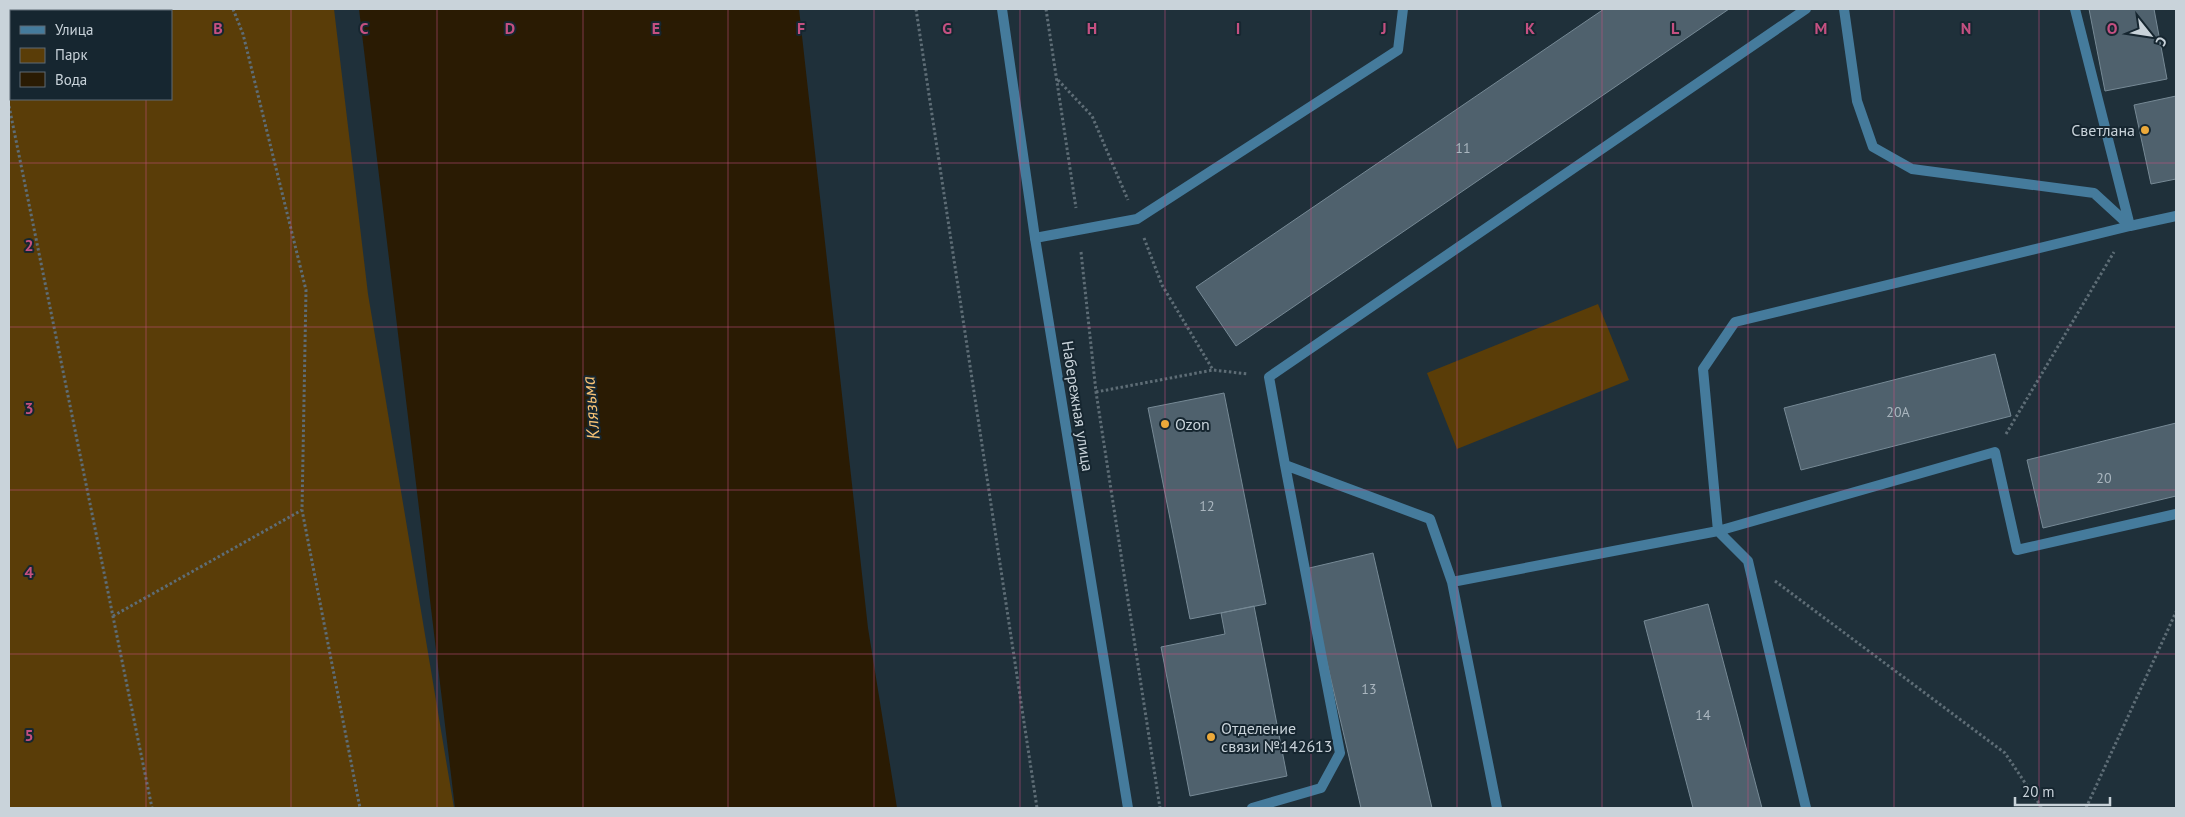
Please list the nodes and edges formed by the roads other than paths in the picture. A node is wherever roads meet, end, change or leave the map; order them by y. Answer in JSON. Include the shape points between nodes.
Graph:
{"nodes":[{"id":1,"x":1002,"y":9,"type":"edge"},
{"id":2,"x":1403,"y":9,"type":"edge"},
{"id":3,"x":1806,"y":9,"type":"edge"},
{"id":4,"x":1844,"y":9,"type":"edge"},
{"id":5,"x":2075,"y":9,"type":"edge"},
{"id":6,"x":2176,"y":216,"type":"edge"},
{"id":7,"x":2130,"y":226,"type":"junction"},
{"id":8,"x":1035,"y":238,"type":"junction"},
{"id":9,"x":1285,"y":464,"type":"junction"},
{"id":10,"x":2176,"y":514,"type":"edge"},
{"id":11,"x":1718,"y":531,"type":"junction"},
{"id":12,"x":1452,"y":582,"type":"junction"},
{"id":13,"x":1128,"y":808,"type":"edge"},
{"id":14,"x":1252,"y":808,"type":"edge"},
{"id":15,"x":1497,"y":808,"type":"edge"},
{"id":16,"x":1806,"y":808,"type":"edge"}],
"edges":[{"from":1,"to":8,"type":"street","name":"Набережная улица"},
{"from":2,"to":8,"type":"street","via":[[1398,50],[1137,219]]},
{"from":3,"to":9,"type":"street","via":[[1269,377]]},
{"from":4,"to":7,"type":"street","via":[[1857,102],[1873,147],[1912,169],[2094,193]]},
{"from":5,"to":7,"type":"street"},
{"from":6,"to":7,"type":"street"},
{"from":7,"to":11,"type":"street","via":[[1735,322],[1702,369]]},
{"from":8,"to":13,"type":"street","name":"Набережная улица"},
{"from":9,"to":12,"type":"street","via":[[1430,519]]},
{"from":9,"to":14,"type":"street","via":[[1340,753],[1321,788]]},
{"from":10,"to":11,"type":"street","via":[[2017,550],[1995,452]]},
{"from":11,"to":12,"type":"street"},
{"from":11,"to":16,"type":"street","via":[[1748,561]]},
{"from":12,"to":15,"type":"street"}]}
